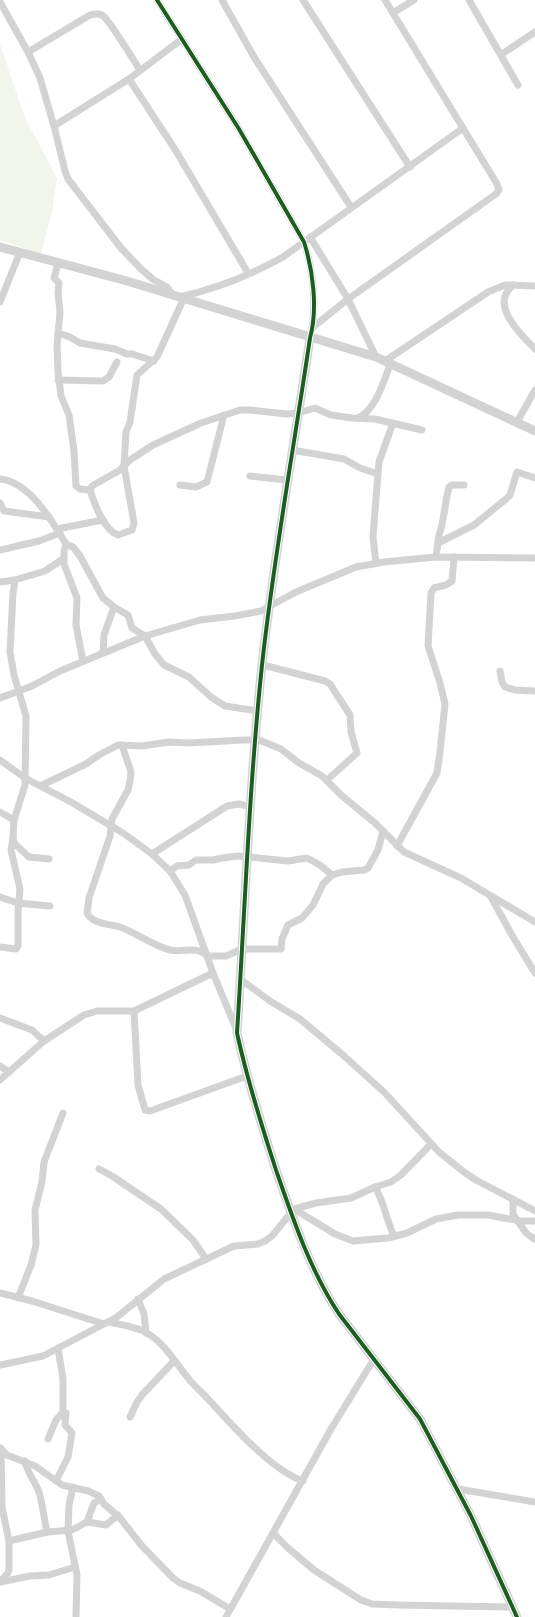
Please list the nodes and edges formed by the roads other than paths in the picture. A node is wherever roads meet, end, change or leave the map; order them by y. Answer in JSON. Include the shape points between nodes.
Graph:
{"nodes":[{"id":1,"x":157,"y":0,"type":"edge"},
{"id":2,"x":222,"y":0,"type":"edge"},
{"id":3,"x":303,"y":0,"type":"edge"},
{"id":4,"x":385,"y":0,"type":"edge"},
{"id":5,"x":414,"y":0,"type":"edge"},
{"id":6,"x":469,"y":0,"type":"edge"},
{"id":7,"x":0,"y":2,"type":"edge"},
{"id":8,"x":393,"y":13,"type":"junction"},
{"id":9,"x":535,"y":32,"type":"edge"},
{"id":10,"x":182,"y":39,"type":"junction"},
{"id":11,"x":28,"y":52,"type":"junction"},
{"id":12,"x":502,"y":54,"type":"junction"},
{"id":13,"x":140,"y":70,"type":"junction"},
{"id":14,"x":129,"y":79,"type":"junction"},
{"id":15,"x":518,"y":85,"type":"dead end"},
{"id":16,"x":54,"y":126,"type":"junction"},
{"id":17,"x":464,"y":128,"type":"junction"},
{"id":18,"x":410,"y":167,"type":"junction"},
{"id":19,"x":351,"y":207,"type":"junction"},
{"id":20,"x":310,"y":237,"type":"junction"},
{"id":21,"x":304,"y":242,"type":"junction"},
{"id":22,"x":0,"y":247,"type":"edge"},
{"id":23,"x":20,"y":252,"type":"junction"},
{"id":24,"x":58,"y":263,"type":"junction"},
{"id":25,"x":248,"y":273,"type":"junction"},
{"id":26,"x":513,"y":285,"type":"junction"},
{"id":27,"x":535,"y":286,"type":"edge"},
{"id":28,"x":178,"y":297,"type":"junction"},
{"id":29,"x":348,"y":299,"type":"junction"},
{"id":30,"x":0,"y":302,"type":"edge"},
{"id":31,"x":312,"y":328,"type":"junction"},
{"id":32,"x":58,"y":333,"type":"junction"},
{"id":33,"x":310,"y":338,"type":"junction"},
{"id":34,"x":535,"y":349,"type":"edge"},
{"id":35,"x":376,"y":357,"type":"junction"},
{"id":36,"x":154,"y":361,"type":"junction"},
{"id":37,"x":117,"y":362,"type":"dead end"},
{"id":38,"x":388,"y":362,"type":"junction"},
{"id":39,"x":58,"y":380,"type":"junction"},
{"id":40,"x":535,"y":390,"type":"edge"},
{"id":41,"x":298,"y":413,"type":"junction"},
{"id":42,"x":224,"y":415,"type":"junction"},
{"id":43,"x":358,"y":418,"type":"junction"},
{"id":44,"x":517,"y":422,"type":"junction"},
{"id":45,"x":393,"y":424,"type":"junction"},
{"id":46,"x":422,"y":430,"type":"dead end"},
{"id":47,"x":535,"y":431,"type":"edge"},
{"id":48,"x":292,"y":450,"type":"junction"},
{"id":49,"x":124,"y":466,"type":"junction"},
{"id":50,"x":378,"y":474,"type":"junction"},
{"id":51,"x":250,"y":476,"type":"dead end"},
{"id":52,"x":535,"y":478,"type":"edge"},
{"id":53,"x":0,"y":479,"type":"edge"},
{"id":54,"x":287,"y":480,"type":"junction"},
{"id":55,"x":180,"y":485,"type":"dead end"},
{"id":56,"x":464,"y":485,"type":"dead end"},
{"id":57,"x":90,"y":490,"type":"junction"},
{"id":58,"x":0,"y":503,"type":"edge"},
{"id":59,"x":49,"y":517,"type":"junction"},
{"id":60,"x":103,"y":520,"type":"junction"},
{"id":61,"x":58,"y":531,"type":"junction"},
{"id":62,"x":438,"y":543,"type":"junction"},
{"id":63,"x":66,"y":544,"type":"junction"},
{"id":64,"x":0,"y":550,"type":"edge"},
{"id":65,"x":436,"y":557,"type":"junction"},
{"id":66,"x":454,"y":557,"type":"junction"},
{"id":67,"x":535,"y":558,"type":"edge"},
{"id":68,"x":63,"y":560,"type":"junction"},
{"id":69,"x":376,"y":563,"type":"junction"},
{"id":70,"x":15,"y":580,"type":"junction"},
{"id":71,"x":0,"y":582,"type":"edge"},
{"id":72,"x":270,"y":605,"type":"junction"},
{"id":73,"x":114,"y":607,"type":"junction"},
{"id":74,"x":145,"y":636,"type":"junction"},
{"id":75,"x":103,"y":652,"type":"junction"},
{"id":76,"x":83,"y":661,"type":"junction"},
{"id":77,"x":262,"y":665,"type":"junction"},
{"id":78,"x":500,"y":671,"type":"dead end"},
{"id":79,"x":18,"y":690,"type":"junction"},
{"id":80,"x":535,"y":691,"type":"edge"},
{"id":81,"x":0,"y":698,"type":"edge"},
{"id":82,"x":258,"y":711,"type":"junction"},
{"id":83,"x":255,"y":740,"type":"junction"},
{"id":84,"x":122,"y":745,"type":"junction"},
{"id":85,"x":0,"y":760,"type":"edge"},
{"id":86,"x":25,"y":778,"type":"junction"},
{"id":87,"x":327,"y":780,"type":"junction"},
{"id":88,"x":40,"y":786,"type":"junction"},
{"id":89,"x":251,"y":807,"type":"junction"},
{"id":90,"x":0,"y":812,"type":"edge"},
{"id":91,"x":14,"y":820,"type":"junction"},
{"id":92,"x":111,"y":826,"type":"junction"},
{"id":93,"x":383,"y":831,"type":"junction"},
{"id":94,"x":13,"y":838,"type":"junction"},
{"id":95,"x":397,"y":846,"type":"junction"},
{"id":96,"x":152,"y":854,"type":"junction"},
{"id":97,"x":248,"y":857,"type":"junction"},
{"id":98,"x":49,"y":858,"type":"dead end"},
{"id":99,"x":170,"y":871,"type":"junction"},
{"id":100,"x":332,"y":875,"type":"junction"},
{"id":101,"x":0,"y":897,"type":"edge"},
{"id":102,"x":491,"y":898,"type":"junction"},
{"id":103,"x":18,"y":903,"type":"junction"},
{"id":104,"x":50,"y":906,"type":"dead end"},
{"id":105,"x":535,"y":922,"type":"edge"},
{"id":106,"x":0,"y":947,"type":"edge"},
{"id":107,"x":242,"y":949,"type":"junction"},
{"id":108,"x":208,"y":956,"type":"junction"},
{"id":109,"x":213,"y":973,"type":"junction"},
{"id":110,"x":535,"y":973,"type":"edge"},
{"id":111,"x":240,"y":979,"type":"junction"},
{"id":112,"x":134,"y":1011,"type":"junction"},
{"id":113,"x":0,"y":1018,"type":"edge"},
{"id":114,"x":237,"y":1033,"type":"junction"},
{"id":115,"x":44,"y":1041,"type":"junction"},
{"id":116,"x":0,"y":1066,"type":"edge"},
{"id":117,"x":9,"y":1072,"type":"junction"},
{"id":118,"x":247,"y":1076,"type":"junction"},
{"id":119,"x":0,"y":1080,"type":"edge"},
{"id":120,"x":63,"y":1113,"type":"dead end"},
{"id":121,"x":431,"y":1144,"type":"junction"},
{"id":122,"x":99,"y":1169,"type":"dead end"},
{"id":123,"x":375,"y":1187,"type":"junction"},
{"id":124,"x":512,"y":1199,"type":"junction"},
{"id":125,"x":292,"y":1210,"type":"junction"},
{"id":126,"x":535,"y":1211,"type":"edge"},
{"id":127,"x":517,"y":1220,"type":"junction"},
{"id":128,"x":535,"y":1221,"type":"edge"},
{"id":129,"x":394,"y":1236,"type":"junction"},
{"id":130,"x":535,"y":1238,"type":"edge"},
{"id":131,"x":206,"y":1258,"type":"junction"},
{"id":132,"x":0,"y":1294,"type":"edge"},
{"id":133,"x":18,"y":1298,"type":"junction"},
{"id":134,"x":138,"y":1299,"type":"junction"},
{"id":135,"x":106,"y":1323,"type":"junction"},
{"id":136,"x":146,"y":1332,"type":"junction"},
{"id":137,"x":58,"y":1348,"type":"junction"},
{"id":138,"x":374,"y":1359,"type":"junction"},
{"id":139,"x":174,"y":1361,"type":"junction"},
{"id":140,"x":0,"y":1365,"type":"edge"},
{"id":141,"x":63,"y":1412,"type":"junction"},
{"id":142,"x":130,"y":1417,"type":"dead end"},
{"id":143,"x":48,"y":1438,"type":"dead end"},
{"id":144,"x":0,"y":1449,"type":"edge"},
{"id":145,"x":25,"y":1461,"type":"junction"},
{"id":146,"x":56,"y":1480,"type":"junction"},
{"id":147,"x":303,"y":1481,"type":"junction"},
{"id":148,"x":72,"y":1487,"type":"junction"},
{"id":149,"x":458,"y":1489,"type":"junction"},
{"id":150,"x":102,"y":1499,"type":"junction"},
{"id":151,"x":535,"y":1502,"type":"edge"},
{"id":152,"x":118,"y":1515,"type":"junction"},
{"id":153,"x":87,"y":1522,"type":"junction"},
{"id":154,"x":68,"y":1531,"type":"junction"},
{"id":155,"x":47,"y":1532,"type":"junction"},
{"id":156,"x":273,"y":1533,"type":"junction"},
{"id":157,"x":9,"y":1540,"type":"junction"},
{"id":158,"x":75,"y":1567,"type":"junction"},
{"id":159,"x":0,"y":1582,"type":"edge"},
{"id":160,"x":513,"y":1607,"type":"junction"},
{"id":161,"x":230,"y":1609,"type":"junction"},
{"id":162,"x":76,"y":1617,"type":"edge"},
{"id":163,"x":226,"y":1617,"type":"edge"},
{"id":164,"x":517,"y":1617,"type":"edge"}],
"edges":[{"from":1,"to":10,"type":"street"},
{"from":2,"to":19,"type":"street","via":[[254,57]]},
{"from":3,"to":18,"type":"street"},
{"from":4,"to":8,"type":"street"},
{"from":5,"to":8,"type":"street"},
{"from":6,"to":12,"type":"street"},
{"from":7,"to":11,"type":"street"},
{"from":8,"to":17,"type":"street"},
{"from":9,"to":12,"type":"street"},
{"from":10,"to":13,"type":"street"},
{"from":10,"to":21,"type":"street","via":[[239,129]]},
{"from":11,"to":13,"type":"street","via":[[97,13],[103,15],[111,24]]},
{"from":11,"to":16,"type":"street","via":[[40,78]]},
{"from":12,"to":15,"type":"street"},
{"from":13,"to":14,"type":"street"},
{"from":14,"to":16,"type":"street"},
{"from":14,"to":25,"type":"street","via":[[180,158]]},
{"from":16,"to":28,"type":"street","via":[[64,171],[72,184],[121,248],[141,269]]},
{"from":17,"to":18,"type":"street"},
{"from":17,"to":29,"type":"street","via":[[498,184],[498,192]]},
{"from":18,"to":19,"type":"street"},
{"from":19,"to":20,"type":"street"},
{"from":20,"to":21,"type":"street"},
{"from":20,"to":29,"type":"street"},
{"from":21,"to":25,"type":"street","via":[[283,257]]},
{"from":21,"to":31,"type":"street","via":[[313,282]]},
{"from":22,"to":23,"type":"street"},
{"from":23,"to":24,"type":"street"},
{"from":23,"to":30,"type":"street"},
{"from":24,"to":28,"type":"street"},
{"from":24,"to":32,"type":"street","via":[[54,278],[59,283]]},
{"from":25,"to":28,"type":"street","via":[[208,289]]},
{"from":26,"to":27,"type":"street"},
{"from":26,"to":34,"type":"street","via":[[505,295],[507,316]]},
{"from":26,"to":38,"type":"street","via":[[501,286],[488,292]]},
{"from":28,"to":33,"type":"street"},
{"from":28,"to":36,"type":"street"},
{"from":29,"to":31,"type":"street"},
{"from":29,"to":35,"type":"street"},
{"from":31,"to":33,"type":"street"},
{"from":32,"to":36,"type":"street","via":[[80,344]]},
{"from":32,"to":39,"type":"street"},
{"from":33,"to":35,"type":"street"},
{"from":33,"to":41,"type":"street"},
{"from":35,"to":38,"type":"street"},
{"from":36,"to":49,"type":"street","via":[[139,372],[135,379],[130,422],[126,432]]},
{"from":37,"to":39,"type":"street","via":[[109,377],[103,381]]},
{"from":38,"to":43,"type":"street","via":[[380,389],[371,407]]},
{"from":38,"to":44,"type":"street"},
{"from":39,"to":57,"type":"street","via":[[68,414],[76,486]]},
{"from":40,"to":44,"type":"street"},
{"from":41,"to":42,"type":"street","via":[[240,410]]},
{"from":41,"to":43,"type":"street","via":[[315,408],[331,414]]},
{"from":41,"to":48,"type":"street"},
{"from":42,"to":49,"type":"street","via":[[153,445]]},
{"from":42,"to":55,"type":"street","via":[[207,482],[196,487]]},
{"from":43,"to":45,"type":"street","via":[[375,418]]},
{"from":44,"to":47,"type":"street"},
{"from":45,"to":46,"type":"street"},
{"from":45,"to":50,"type":"street","via":[[379,462]]},
{"from":48,"to":50,"type":"street","via":[[344,459]]},
{"from":48,"to":54,"type":"street"},
{"from":49,"to":57,"type":"street","via":[[92,486]]},
{"from":49,"to":60,"type":"street","via":[[134,527],[129,532],[118,535],[110,530]]},
{"from":50,"to":69,"type":"street","via":[[373,537]]},
{"from":51,"to":54,"type":"street"},
{"from":52,"to":62,"type":"street","via":[[517,472],[510,495],[506,499],[474,525]]},
{"from":53,"to":59,"type":"street","via":[[22,488]]},
{"from":54,"to":72,"type":"street"},
{"from":56,"to":62,"type":"street","via":[[452,486],[448,490]]},
{"from":57,"to":60,"type":"street"},
{"from":58,"to":59,"type":"street","via":[[4,511]]},
{"from":59,"to":61,"type":"street"},
{"from":60,"to":61,"type":"street"},
{"from":61,"to":63,"type":"street"},
{"from":61,"to":64,"type":"street","via":[[39,541]]},
{"from":62,"to":65,"type":"street"},
{"from":63,"to":68,"type":"street"},
{"from":63,"to":73,"type":"street","via":[[77,552],[103,598]]},
{"from":65,"to":66,"type":"street"},
{"from":65,"to":69,"type":"street"},
{"from":66,"to":67,"type":"street"},
{"from":66,"to":95,"type":"street","via":[[452,581],[434,588],[431,593],[428,646],[445,704],[437,774]]},
{"from":68,"to":70,"type":"street","via":[[45,571]]},
{"from":68,"to":76,"type":"street","via":[[77,598],[76,625]]},
{"from":69,"to":72,"type":"street","via":[[333,576]]},
{"from":70,"to":71,"type":"street"},
{"from":70,"to":79,"type":"street","via":[[10,652]]},
{"from":72,"to":74,"type":"street","via":[[251,614],[200,620]]},
{"from":72,"to":77,"type":"street"},
{"from":73,"to":74,"type":"street","via":[[126,613],[132,628]]},
{"from":73,"to":75,"type":"street","via":[[104,635]]},
{"from":74,"to":75,"type":"street"},
{"from":74,"to":82,"type":"street","via":[[164,665],[189,677],[215,700],[225,706]]},
{"from":75,"to":76,"type":"street"},
{"from":76,"to":79,"type":"street","via":[[32,686]]},
{"from":77,"to":82,"type":"street"},
{"from":77,"to":87,"type":"street","via":[[325,681],[330,684],[348,710],[357,753]]},
{"from":78,"to":80,"type":"street","via":[[505,687]]},
{"from":79,"to":81,"type":"street"},
{"from":79,"to":86,"type":"street","via":[[26,716]]},
{"from":82,"to":83,"type":"street"},
{"from":83,"to":84,"type":"street"},
{"from":83,"to":87,"type":"street","via":[[281,749]]},
{"from":83,"to":89,"type":"street"},
{"from":84,"to":88,"type":"street","via":[[114,746],[86,764]]},
{"from":84,"to":92,"type":"street","via":[[131,772],[130,781]]},
{"from":85,"to":86,"type":"street"},
{"from":86,"to":88,"type":"street"},
{"from":86,"to":91,"type":"street"},
{"from":87,"to":93,"type":"street"},
{"from":88,"to":92,"type":"street"},
{"from":89,"to":96,"type":"street","via":[[239,804],[227,806]]},
{"from":89,"to":97,"type":"street"},
{"from":90,"to":91,"type":"street"},
{"from":91,"to":94,"type":"street"},
{"from":92,"to":96,"type":"street"},
{"from":92,"to":108,"type":"street","via":[[89,898],[89,917],[135,933],[169,949],[200,950]]},
{"from":93,"to":95,"type":"street"},
{"from":93,"to":100,"type":"street","via":[[380,846],[368,868]]},
{"from":94,"to":98,"type":"street","via":[[14,843],[29,857]]},
{"from":94,"to":103,"type":"street","via":[[11,850],[20,889]]},
{"from":95,"to":102,"type":"street","via":[[410,855],[461,878]]},
{"from":96,"to":99,"type":"street"},
{"from":97,"to":99,"type":"street","via":[[196,860]]},
{"from":97,"to":100,"type":"street","via":[[288,861],[306,858]]},
{"from":97,"to":107,"type":"street"},
{"from":99,"to":108,"type":"street","via":[[185,895]]},
{"from":100,"to":107,"type":"street","via":[[323,884],[313,905],[302,918],[288,925],[281,949]]},
{"from":101,"to":103,"type":"street"},
{"from":102,"to":105,"type":"street"},
{"from":102,"to":110,"type":"street"},
{"from":103,"to":104,"type":"street"},
{"from":103,"to":106,"type":"street","via":[[18,946],[16,949]]},
{"from":107,"to":108,"type":"street","via":[[226,956]]},
{"from":107,"to":111,"type":"street"},
{"from":108,"to":109,"type":"street"},
{"from":109,"to":112,"type":"street"},
{"from":109,"to":114,"type":"street"},
{"from":111,"to":114,"type":"street"},
{"from":111,"to":121,"type":"street","via":[[300,1019],[343,1055],[385,1093]]},
{"from":112,"to":115,"type":"street","via":[[93,1012],[76,1019]]},
{"from":112,"to":118,"type":"street","via":[[138,1085],[147,1111]]},
{"from":113,"to":115,"type":"street","via":[[32,1030]]},
{"from":114,"to":118,"type":"street"},
{"from":115,"to":117,"type":"street"},
{"from":116,"to":117,"type":"street"},
{"from":117,"to":119,"type":"street"},
{"from":118,"to":125,"type":"street","via":[[260,1121]]},
{"from":120,"to":133,"type":"street","via":[[44,1162],[35,1210],[36,1245]]},
{"from":121,"to":123,"type":"street","via":[[397,1179]]},
{"from":121,"to":124,"type":"street","via":[[476,1180]]},
{"from":122,"to":131,"type":"street","via":[[161,1209],[193,1240]]},
{"from":123,"to":125,"type":"street","via":[[351,1198],[316,1203]]},
{"from":123,"to":129,"type":"street"},
{"from":124,"to":126,"type":"street"},
{"from":124,"to":127,"type":"street","via":[[512,1212]]},
{"from":125,"to":129,"type":"street","via":[[353,1241]]},
{"from":125,"to":131,"type":"street","via":[[266,1241],[234,1246]]},
{"from":125,"to":138,"type":"street","via":[[327,1296]]},
{"from":127,"to":128,"type":"street"},
{"from":127,"to":129,"type":"street","via":[[488,1215],[452,1216],[436,1219]]},
{"from":127,"to":130,"type":"street","via":[[526,1233]]},
{"from":131,"to":134,"type":"street","via":[[164,1279]]},
{"from":132,"to":133,"type":"street"},
{"from":133,"to":135,"type":"street"},
{"from":134,"to":135,"type":"street"},
{"from":134,"to":136,"type":"street","via":[[144,1314]]},
{"from":135,"to":136,"type":"street"},
{"from":135,"to":137,"type":"street"},
{"from":136,"to":139,"type":"street","via":[[165,1348]]},
{"from":137,"to":140,"type":"street","via":[[43,1356]]},
{"from":137,"to":141,"type":"street"},
{"from":138,"to":147,"type":"street"},
{"from":138,"to":149,"type":"street","via":[[420,1419]]},
{"from":139,"to":142,"type":"street","via":[[142,1395]]},
{"from":139,"to":147,"type":"street","via":[[245,1438],[279,1468],[293,1478]]},
{"from":141,"to":143,"type":"street","via":[[56,1420]]},
{"from":141,"to":146,"type":"street","via":[[66,1413],[65,1425],[72,1433],[68,1457]]},
{"from":144,"to":145,"type":"street","via":[[7,1455]]},
{"from":144,"to":157,"type":"street","via":[[2,1507]]},
{"from":145,"to":146,"type":"street"},
{"from":145,"to":155,"type":"street","via":[[36,1485]]},
{"from":146,"to":148,"type":"street","via":[[62,1485]]},
{"from":147,"to":156,"type":"street"},
{"from":148,"to":150,"type":"street","via":[[88,1491]]},
{"from":148,"to":154,"type":"street","via":[[68,1505]]},
{"from":149,"to":151,"type":"street"},
{"from":149,"to":160,"type":"street"},
{"from":150,"to":152,"type":"street","via":[[104,1504]]},
{"from":150,"to":153,"type":"street","via":[[94,1503]]},
{"from":152,"to":153,"type":"street","via":[[106,1525]]},
{"from":152,"to":161,"type":"street","via":[[142,1546],[173,1578]]},
{"from":153,"to":154,"type":"street"},
{"from":154,"to":155,"type":"street"},
{"from":154,"to":158,"type":"street"},
{"from":155,"to":157,"type":"street"},
{"from":156,"to":160,"type":"street","via":[[314,1570],[361,1600],[372,1604]]},
{"from":156,"to":161,"type":"street"},
{"from":157,"to":159,"type":"street","via":[[9,1570]]},
{"from":158,"to":159,"type":"street","via":[[50,1575]]},
{"from":158,"to":162,"type":"street","via":[[78,1584]]},
{"from":160,"to":164,"type":"street"},
{"from":161,"to":163,"type":"street"}]}
